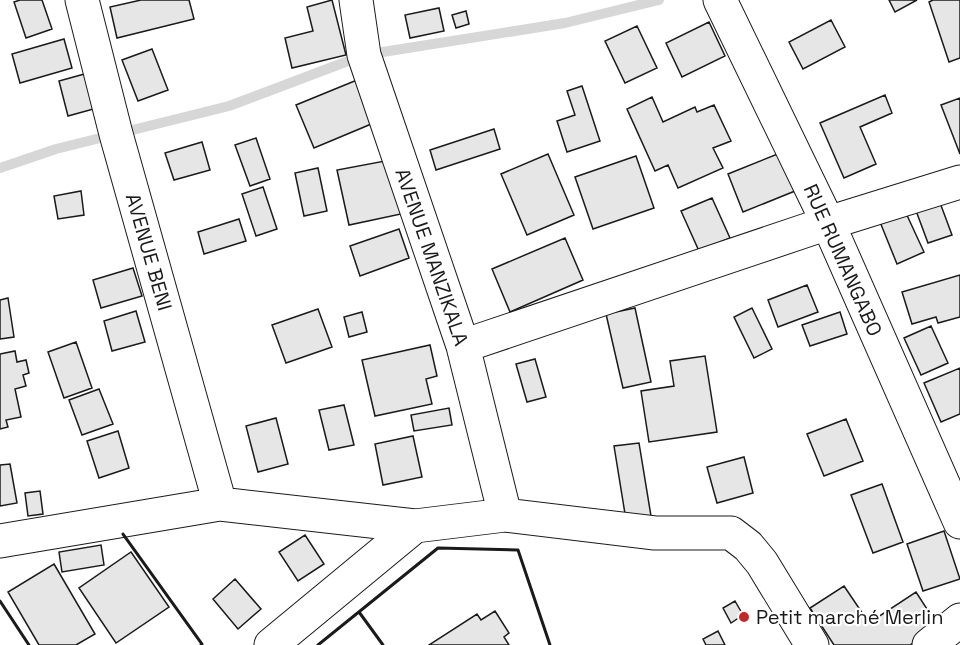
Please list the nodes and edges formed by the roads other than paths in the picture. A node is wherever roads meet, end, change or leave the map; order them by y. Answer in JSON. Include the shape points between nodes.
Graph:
{"nodes":[{"id":1,"x":82,"y":0,"type":"edge"},
{"id":2,"x":356,"y":0,"type":"edge"},
{"id":3,"x":720,"y":0,"type":"edge"},
{"id":4,"x":960,"y":182,"type":"edge"},
{"id":5,"x":828,"y":223,"type":"junction"},
{"id":6,"x":462,"y":346,"type":"junction"},
{"id":7,"x":220,"y":504,"type":"junction"},
{"id":8,"x":504,"y":515,"type":"junction"},
{"id":9,"x":960,"y":522,"type":"edge"},
{"id":10,"x":415,"y":526,"type":"junction"},
{"id":11,"x":0,"y":541,"type":"edge"},
{"id":12,"x":960,"y":620,"type":"edge"},
{"id":13,"x":271,"y":645,"type":"edge"},
{"id":14,"x":813,"y":645,"type":"edge"},
{"id":15,"x":929,"y":645,"type":"edge"}],
"edges":[{"from":1,"to":7,"type":"street","name":"AVENUE BENI"},
{"from":2,"to":6,"type":"street","name":"AVENUE MANZIKALA","via":[[364,55]]},
{"from":3,"to":5,"type":"street","name":"RUE RUMANGABO"},
{"from":4,"to":5,"type":"street"},
{"from":5,"to":6,"type":"street"},
{"from":5,"to":9,"type":"street","name":"RUE RUMANGABO"},
{"from":6,"to":8,"type":"street","name":"AVENUE MANZIKALA"},
{"from":7,"to":10,"type":"street"},
{"from":7,"to":11,"type":"street"},
{"from":8,"to":10,"type":"street"},
{"from":8,"to":14,"type":"street","via":[[655,533],[731,533],[762,563]]},
{"from":10,"to":13,"type":"street"},
{"from":12,"to":15,"type":"street"}]}
